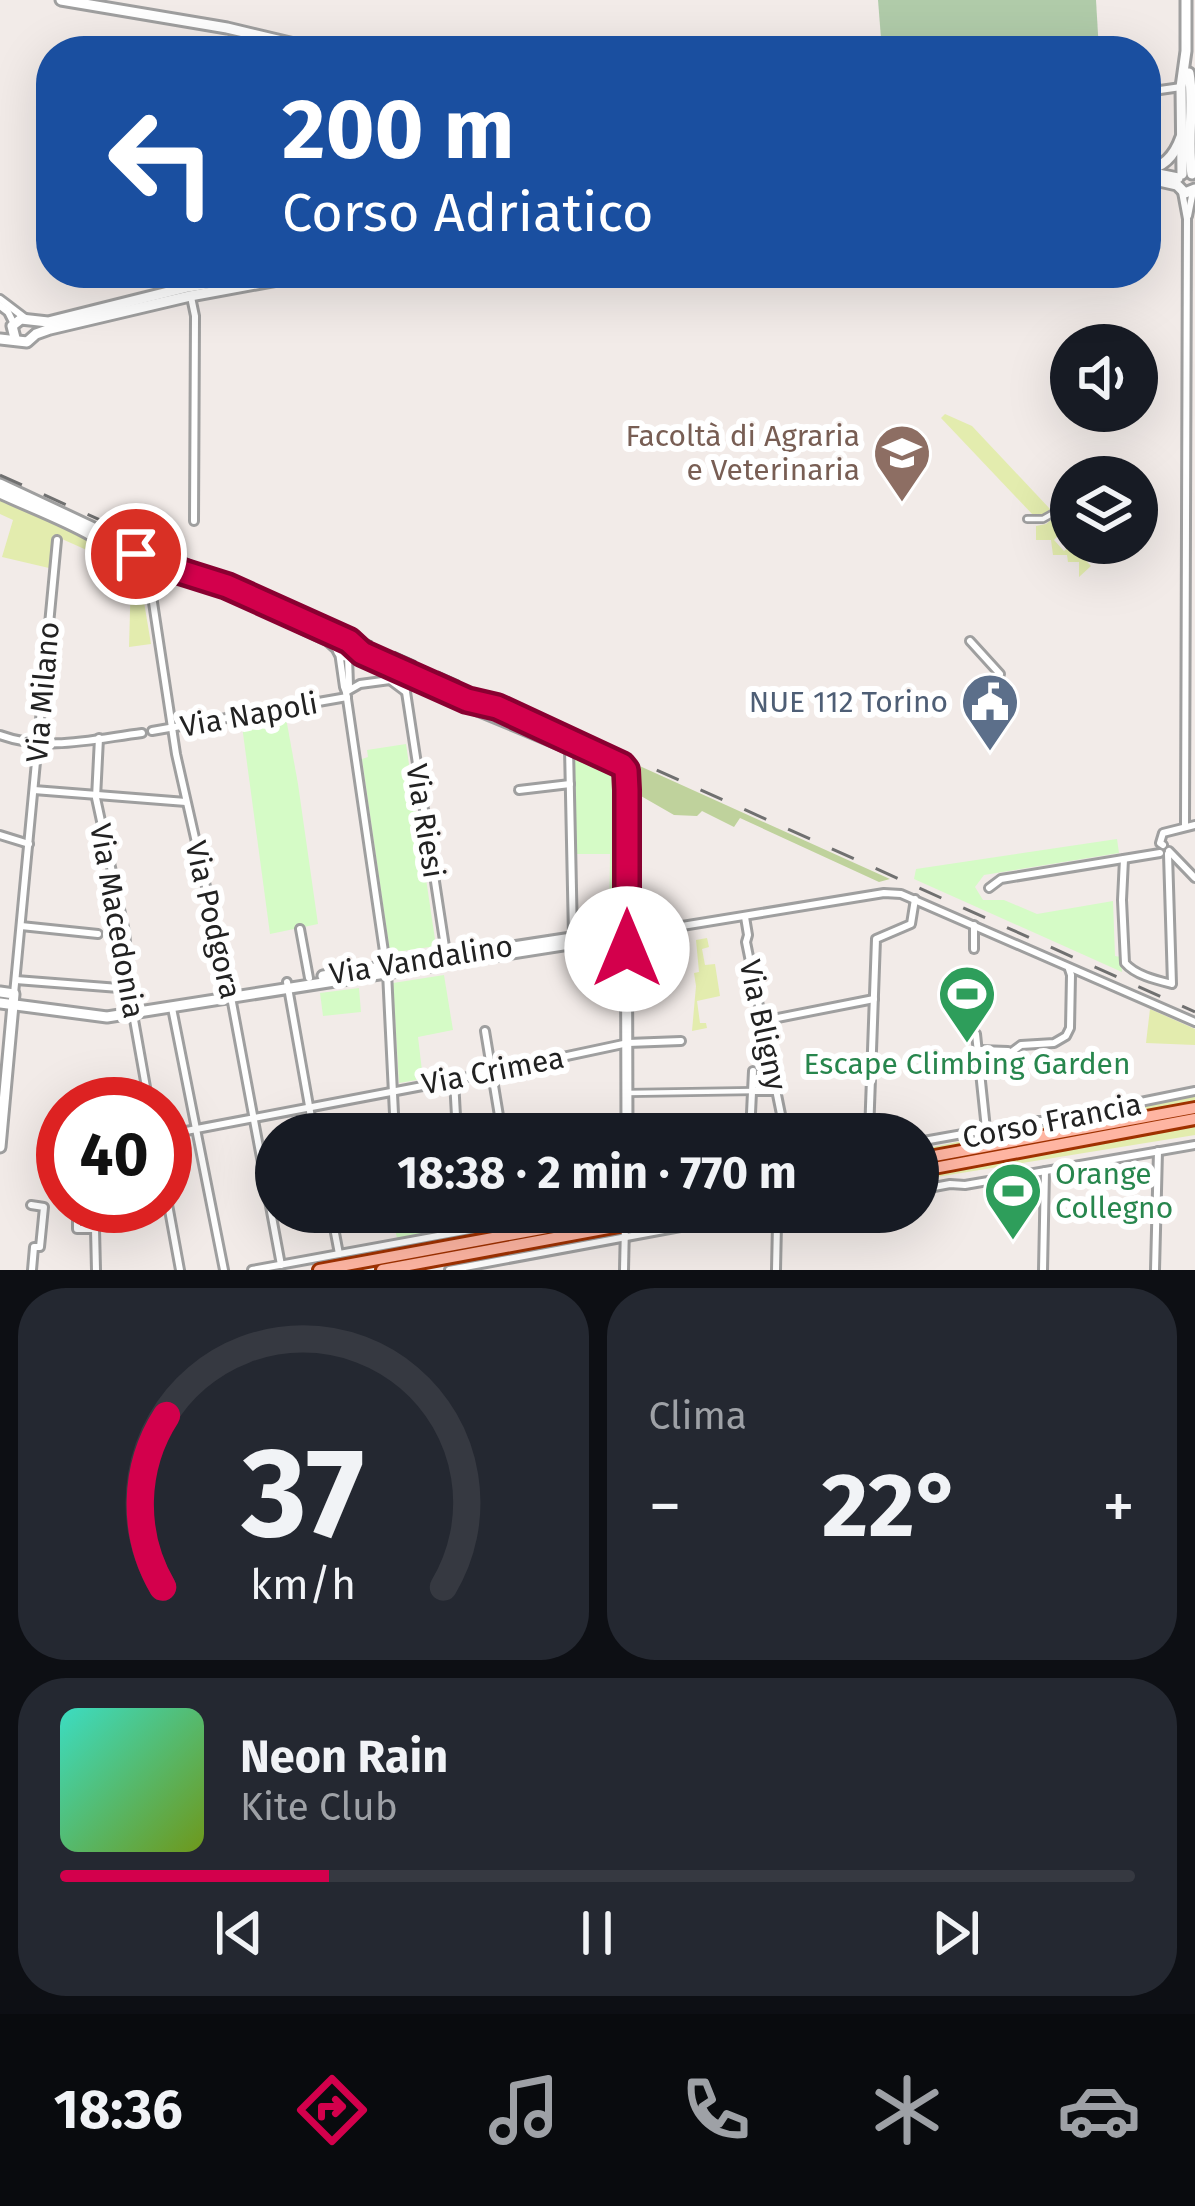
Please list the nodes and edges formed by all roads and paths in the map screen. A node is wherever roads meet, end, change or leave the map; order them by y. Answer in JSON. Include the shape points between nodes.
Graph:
{"nodes":[{"id":1,"x":61,"y":0,"type":"edge"},
{"id":2,"x":1189,"y":6,"type":"edge"},
{"id":3,"x":259,"y":36,"type":"edge"},
{"id":4,"x":1188,"y":86,"type":"edge"},
{"id":5,"x":1192,"y":117,"type":"edge"},
{"id":6,"x":1183,"y":132,"type":"junction"},
{"id":7,"x":1161,"y":165,"type":"edge"},
{"id":8,"x":1187,"y":182,"type":"edge"},
{"id":9,"x":203,"y":288,"type":"edge"},
{"id":10,"x":210,"y":288,"type":"edge"},
{"id":11,"x":189,"y":291,"type":"junction"},
{"id":12,"x":0,"y":302,"type":"edge"},
{"id":13,"x":29,"y":320,"type":"junction"},
{"id":14,"x":13,"y":325,"type":"junction"},
{"id":15,"x":36,"y":334,"type":"junction"},
{"id":16,"x":0,"y":335,"type":"edge"},
{"id":17,"x":15,"y":339,"type":"junction"},
{"id":18,"x":1191,"y":349,"type":"edge"},
{"id":19,"x":1191,"y":371,"type":"edge"},
{"id":20,"x":0,"y":489,"type":"edge"},
{"id":21,"x":1191,"y":489,"type":"edge"},
{"id":22,"x":1050,"y":514,"type":"edge"},
{"id":23,"x":1027,"y":519,"type":"dead end"},
{"id":24,"x":194,"y":521,"type":"dead end"},
{"id":25,"x":57,"y":540,"type":"dead end"},
{"id":26,"x":1191,"y":543,"type":"edge"},
{"id":27,"x":138,"y":560,"type":"junction"},
{"id":28,"x":160,"y":561,"type":"junction"},
{"id":29,"x":152,"y":575,"type":"junction"},
{"id":30,"x":1190,"y":634,"type":"edge"},
{"id":31,"x":970,"y":641,"type":"dead end"},
{"id":32,"x":346,"y":650,"type":"junction"},
{"id":33,"x":1000,"y":674,"type":"dead end"},
{"id":34,"x":407,"y":677,"type":"junction"},
{"id":35,"x":406,"y":692,"type":"junction"},
{"id":36,"x":346,"y":694,"type":"junction"},
{"id":37,"x":1190,"y":712,"type":"edge"},
{"id":38,"x":171,"y":728,"type":"junction"},
{"id":39,"x":152,"y":731,"type":"dead end"},
{"id":40,"x":142,"y":733,"type":"dead end"},
{"id":41,"x":0,"y":735,"type":"edge"},
{"id":42,"x":100,"y":738,"type":"junction"},
{"id":43,"x":36,"y":745,"type":"junction"},
{"id":44,"x":569,"y":748,"type":"junction"},
{"id":45,"x":626,"y":778,"type":"junction"},
{"id":46,"x":570,"y":784,"type":"junction"},
{"id":47,"x":34,"y":790,"type":"junction"},
{"id":48,"x":519,"y":790,"type":"dead end"},
{"id":49,"x":95,"y":795,"type":"junction"},
{"id":50,"x":187,"y":802,"type":"junction"},
{"id":51,"x":1195,"y":825,"type":"edge"},
{"id":52,"x":1185,"y":827,"type":"junction"},
{"id":53,"x":0,"y":835,"type":"edge"},
{"id":54,"x":29,"y":844,"type":"junction"},
{"id":55,"x":1165,"y":851,"type":"junction"},
{"id":56,"x":1124,"y":859,"type":"junction"},
{"id":57,"x":1195,"y":878,"type":"edge"},
{"id":58,"x":988,"y":888,"type":"dead end"},
{"id":59,"x":915,"y":899,"type":"junction"},
{"id":60,"x":745,"y":917,"type":"junction"},
{"id":61,"x":974,"y":925,"type":"junction"},
{"id":62,"x":21,"y":926,"type":"junction"},
{"id":63,"x":300,"y":929,"type":"dead end"},
{"id":64,"x":98,"y":934,"type":"dead end"},
{"id":65,"x":621,"y":936,"type":"junction"},
{"id":66,"x":573,"y":940,"type":"junction"},
{"id":67,"x":974,"y":949,"type":"dead end"},
{"id":68,"x":447,"y":959,"type":"junction"},
{"id":69,"x":386,"y":969,"type":"junction"},
{"id":70,"x":1069,"y":969,"type":"junction"},
{"id":71,"x":309,"y":978,"type":"junction"},
{"id":72,"x":16,"y":980,"type":"junction"},
{"id":73,"x":288,"y":985,"type":"junction"},
{"id":74,"x":132,"y":989,"type":"junction"},
{"id":75,"x":0,"y":992,"type":"edge"},
{"id":76,"x":231,"y":997,"type":"junction"},
{"id":77,"x":874,"y":999,"type":"junction"},
{"id":78,"x":13,"y":1000,"type":"junction"},
{"id":79,"x":0,"y":1004,"type":"edge"},
{"id":80,"x":172,"y":1008,"type":"junction"},
{"id":81,"x":133,"y":1014,"type":"junction"},
{"id":82,"x":762,"y":1021,"type":"junction"},
{"id":83,"x":1195,"y":1022,"type":"edge"},
{"id":84,"x":485,"y":1030,"type":"dead end"},
{"id":85,"x":976,"y":1034,"type":"dead end"},
{"id":86,"x":681,"y":1042,"type":"dead end"},
{"id":87,"x":628,"y":1043,"type":"junction"},
{"id":88,"x":978,"y":1050,"type":"junction"},
{"id":89,"x":1011,"y":1052,"type":"junction"},
{"id":90,"x":753,"y":1071,"type":"dead end"},
{"id":91,"x":492,"y":1072,"type":"junction"},
{"id":92,"x":982,"y":1074,"type":"junction"},
{"id":93,"x":144,"y":1077,"type":"edge"},
{"id":94,"x":454,"y":1080,"type":"junction"},
{"id":95,"x":394,"y":1091,"type":"junction"},
{"id":96,"x":753,"y":1091,"type":"junction"},
{"id":97,"x":777,"y":1091,"type":"junction"},
{"id":98,"x":1195,"y":1091,"type":"edge"},
{"id":99,"x":628,"y":1093,"type":"junction"},
{"id":100,"x":309,"y":1107,"type":"junction"},
{"id":101,"x":1195,"y":1108,"type":"edge"},
{"id":102,"x":310,"y":1113,"type":"edge"},
{"id":103,"x":395,"y":1113,"type":"edge"},
{"id":104,"x":456,"y":1113,"type":"edge"},
{"id":105,"x":499,"y":1113,"type":"edge"},
{"id":106,"x":628,"y":1113,"type":"edge"},
{"id":107,"x":751,"y":1113,"type":"edge"},
{"id":108,"x":781,"y":1113,"type":"edge"},
{"id":109,"x":870,"y":1113,"type":"edge"},
{"id":110,"x":254,"y":1118,"type":"junction"},
{"id":111,"x":1195,"y":1119,"type":"edge"},
{"id":112,"x":197,"y":1129,"type":"junction"},
{"id":113,"x":986,"y":1129,"type":"junction"},
{"id":114,"x":192,"y":1130,"type":"edge"},
{"id":115,"x":939,"y":1138,"type":"edge"},
{"id":116,"x":1195,"y":1145,"type":"edge"},
{"id":117,"x":0,"y":1148,"type":"edge"},
{"id":118,"x":1158,"y":1151,"type":"junction"},
{"id":119,"x":939,"y":1156,"type":"edge"},
{"id":120,"x":939,"y":1167,"type":"edge"},
{"id":121,"x":1045,"y":1171,"type":"junction"},
{"id":122,"x":939,"y":1187,"type":"edge"},
{"id":123,"x":31,"y":1205,"type":"dead end"},
{"id":124,"x":95,"y":1233,"type":"edge"},
{"id":125,"x":174,"y":1233,"type":"edge"},
{"id":126,"x":335,"y":1233,"type":"edge"},
{"id":127,"x":452,"y":1233,"type":"edge"},
{"id":128,"x":560,"y":1233,"type":"edge"},
{"id":129,"x":586,"y":1233,"type":"edge"},
{"id":130,"x":626,"y":1233,"type":"edge"},
{"id":131,"x":777,"y":1233,"type":"edge"},
{"id":132,"x":339,"y":1254,"type":"junction"},
{"id":133,"x":406,"y":1263,"type":"edge"},
{"id":134,"x":281,"y":1264,"type":"junction"},
{"id":135,"x":474,"y":1268,"type":"edge"},
{"id":136,"x":32,"y":1270,"type":"edge"},
{"id":137,"x":96,"y":1270,"type":"edge"},
{"id":138,"x":181,"y":1270,"type":"edge"},
{"id":139,"x":224,"y":1270,"type":"edge"},
{"id":140,"x":253,"y":1270,"type":"edge"},
{"id":141,"x":319,"y":1270,"type":"edge"},
{"id":142,"x":382,"y":1270,"type":"edge"},
{"id":143,"x":449,"y":1270,"type":"edge"},
{"id":144,"x":625,"y":1270,"type":"edge"},
{"id":145,"x":776,"y":1270,"type":"edge"},
{"id":146,"x":1043,"y":1270,"type":"edge"},
{"id":147,"x":1155,"y":1270,"type":"edge"}],
"edges":[{"from":1,"to":3,"type":"street"},
{"from":2,"to":4,"type":"street"},
{"from":4,"to":5,"type":"street"},
{"from":4,"to":6,"type":"street"},
{"from":5,"to":8,"type":"street"},
{"from":6,"to":7,"type":"street"},
{"from":6,"to":8,"type":"street"},
{"from":8,"to":18,"type":"street"},
{"from":9,"to":11,"type":"street"},
{"from":10,"to":11,"type":"street"},
{"from":11,"to":13,"type":"street"},
{"from":11,"to":15,"type":"street"},
{"from":11,"to":24,"type":"street"},
{"from":12,"to":13,"type":"street"},
{"from":12,"to":14,"type":"street"},
{"from":13,"to":14,"type":"street"},
{"from":13,"to":15,"type":"street"},
{"from":14,"to":16,"type":"street"},
{"from":14,"to":17,"type":"street"},
{"from":15,"to":17,"type":"street"},
{"from":16,"to":17,"type":"street"},
{"from":18,"to":19,"type":"street"},
{"from":19,"to":21,"type":"street"},
{"from":20,"to":27,"type":"street","via":[[98,530]]},
{"from":21,"to":26,"type":"street"},
{"from":22,"to":23,"type":"street"},
{"from":25,"to":43,"type":"street","name":"Via Milano"},
{"from":26,"to":30,"type":"street"},
{"from":27,"to":28,"type":"street","via":[[152,552]]},
{"from":27,"to":29,"type":"street","via":[[141,574]]},
{"from":28,"to":29,"type":"street"},
{"from":28,"to":32,"type":"street","via":[[227,586]]},
{"from":29,"to":32,"type":"street","via":[[212,588]]},
{"from":29,"to":38,"type":"street","name":"Via Podgora"},
{"from":30,"to":37,"type":"street"},
{"from":31,"to":33,"type":"street"},
{"from":32,"to":34,"type":"street"},
{"from":32,"to":36,"type":"street"},
{"from":32,"to":45,"type":"street","via":[[615,760]]},
{"from":34,"to":35,"type":"street","name":"Via Riesi"},
{"from":34,"to":44,"type":"street"},
{"from":35,"to":36,"type":"street","name":"Via Napoli","via":[[389,680]]},
{"from":35,"to":68,"type":"street","name":"Via Riesi"},
{"from":36,"to":38,"type":"street","name":"Via Napoli"},
{"from":36,"to":69,"type":"street"},
{"from":37,"to":52,"type":"street"},
{"from":38,"to":39,"type":"street","name":"Via Napoli"},
{"from":38,"to":50,"type":"street","name":"Via Podgora"},
{"from":40,"to":42,"type":"street","name":"Via Napoli"},
{"from":41,"to":43,"type":"street"},
{"from":42,"to":43,"type":"street","name":"Via Napoli"},
{"from":42,"to":49,"type":"street","name":"Via Macedonia"},
{"from":43,"to":47,"type":"street","name":"Via Milano"},
{"from":44,"to":45,"type":"street"},
{"from":44,"to":46,"type":"street"},
{"from":45,"to":65,"type":"street"},
{"from":46,"to":48,"type":"street"},
{"from":46,"to":66,"type":"street"},
{"from":47,"to":49,"type":"street"},
{"from":47,"to":54,"type":"street","name":"Via Milano"},
{"from":49,"to":50,"type":"street"},
{"from":49,"to":74,"type":"street","name":"Via Macedonia"},
{"from":50,"to":76,"type":"street","name":"Via Podgora"},
{"from":51,"to":52,"type":"street"},
{"from":52,"to":55,"type":"street","via":[[1163,833]]},
{"from":53,"to":54,"type":"street"},
{"from":54,"to":62,"type":"street","name":"Via Milano"},
{"from":55,"to":56,"type":"street"},
{"from":55,"to":56,"type":"street","via":[[1172,984],[1125,963]]},
{"from":55,"to":57,"type":"street"},
{"from":56,"to":58,"type":"street","via":[[1001,879]]},
{"from":59,"to":60,"type":"street","name":"Via Vandalino","via":[[884,893]]},
{"from":59,"to":61,"type":"street"},
{"from":59,"to":77,"type":"street","via":[[911,924],[876,939]]},
{"from":60,"to":65,"type":"street","name":"Via Vandalino"},
{"from":60,"to":82,"type":"street","name":"Via Bligny"},
{"from":61,"to":67,"type":"street"},
{"from":61,"to":70,"type":"street"},
{"from":62,"to":64,"type":"street"},
{"from":62,"to":72,"type":"street","name":"Via Milano"},
{"from":63,"to":71,"type":"street"},
{"from":65,"to":66,"type":"street","name":"Via Vandalino"},
{"from":65,"to":87,"type":"street"},
{"from":66,"to":68,"type":"street","name":"Via Vandalino"},
{"from":68,"to":69,"type":"street","name":"Via Vandalino"},
{"from":69,"to":71,"type":"street","name":"Via Vandalino"},
{"from":69,"to":73,"type":"street","name":"Via Vandalino"},
{"from":69,"to":95,"type":"street"},
{"from":70,"to":83,"type":"street"},
{"from":70,"to":89,"type":"street","via":[[1066,1036]]},
{"from":71,"to":73,"type":"street","name":"Via Vandalino"},
{"from":72,"to":74,"type":"street"},
{"from":72,"to":78,"type":"street","name":"Via Milano"},
{"from":73,"to":76,"type":"street","name":"Via Vandalino"},
{"from":73,"to":100,"type":"street"},
{"from":74,"to":81,"type":"street","name":"Via Macedonia"},
{"from":75,"to":78,"type":"street"},
{"from":76,"to":80,"type":"street","name":"Via Vandalino"},
{"from":76,"to":110,"type":"street","name":"Via Podgora"},
{"from":77,"to":82,"type":"street"},
{"from":77,"to":109,"type":"street"},
{"from":78,"to":79,"type":"street"},
{"from":78,"to":81,"type":"street","name":"Via Vandalino"},
{"from":78,"to":117,"type":"street"},
{"from":80,"to":81,"type":"street","name":"Via Vandalino"},
{"from":80,"to":112,"type":"street"},
{"from":81,"to":93,"type":"street","name":"Via Macedonia"},
{"from":82,"to":97,"type":"street","name":"Via Bligny"},
{"from":84,"to":91,"type":"street"},
{"from":85,"to":88,"type":"street"},
{"from":86,"to":87,"type":"street","name":"Via Crimea"},
{"from":87,"to":91,"type":"street","name":"Via Crimea"},
{"from":87,"to":99,"type":"street"},
{"from":88,"to":89,"type":"street"},
{"from":88,"to":92,"type":"street"},
{"from":89,"to":92,"type":"street"},
{"from":90,"to":96,"type":"street"},
{"from":91,"to":94,"type":"street","name":"Via Crimea"},
{"from":91,"to":105,"type":"street"},
{"from":92,"to":113,"type":"street"},
{"from":94,"to":95,"type":"street","name":"Via Crimea"},
{"from":94,"to":104,"type":"street"},
{"from":95,"to":100,"type":"street","name":"Via Crimea"},
{"from":95,"to":103,"type":"street"},
{"from":96,"to":97,"type":"street"},
{"from":96,"to":99,"type":"street"},
{"from":96,"to":107,"type":"street"},
{"from":97,"to":108,"type":"street","name":"Via Bligny"},
{"from":98,"to":113,"type":"street"},
{"from":99,"to":106,"type":"street"},
{"from":100,"to":102,"type":"street"},
{"from":100,"to":110,"type":"street","name":"Via Crimea"},
{"from":101,"to":119,"type":"main road","name":"Corso Francia"},
{"from":110,"to":112,"type":"street","name":"Via Crimea"},
{"from":110,"to":134,"type":"street","name":"Via Podgora"},
{"from":111,"to":120,"type":"main road","name":"Corso Francia"},
{"from":112,"to":114,"type":"street","name":"Via Crimea"},
{"from":112,"to":139,"type":"street"},
{"from":113,"to":115,"type":"street"},
{"from":116,"to":118,"type":"street"},
{"from":118,"to":121,"type":"street"},
{"from":118,"to":147,"type":"street"},
{"from":121,"to":122,"type":"street"},
{"from":121,"to":146,"type":"street"},
{"from":123,"to":136,"type":"street","via":[[44,1207]]},
{"from":124,"to":137,"type":"street"},
{"from":125,"to":138,"type":"street"},
{"from":126,"to":132,"type":"street"},
{"from":127,"to":132,"type":"street"},
{"from":128,"to":133,"type":"main road"},
{"from":129,"to":135,"type":"street"},
{"from":130,"to":144,"type":"street"},
{"from":131,"to":145,"type":"street"},
{"from":132,"to":134,"type":"street"},
{"from":133,"to":141,"type":"main road"},
{"from":133,"to":142,"type":"main road"},
{"from":134,"to":140,"type":"street"},
{"from":135,"to":143,"type":"street"}]}
